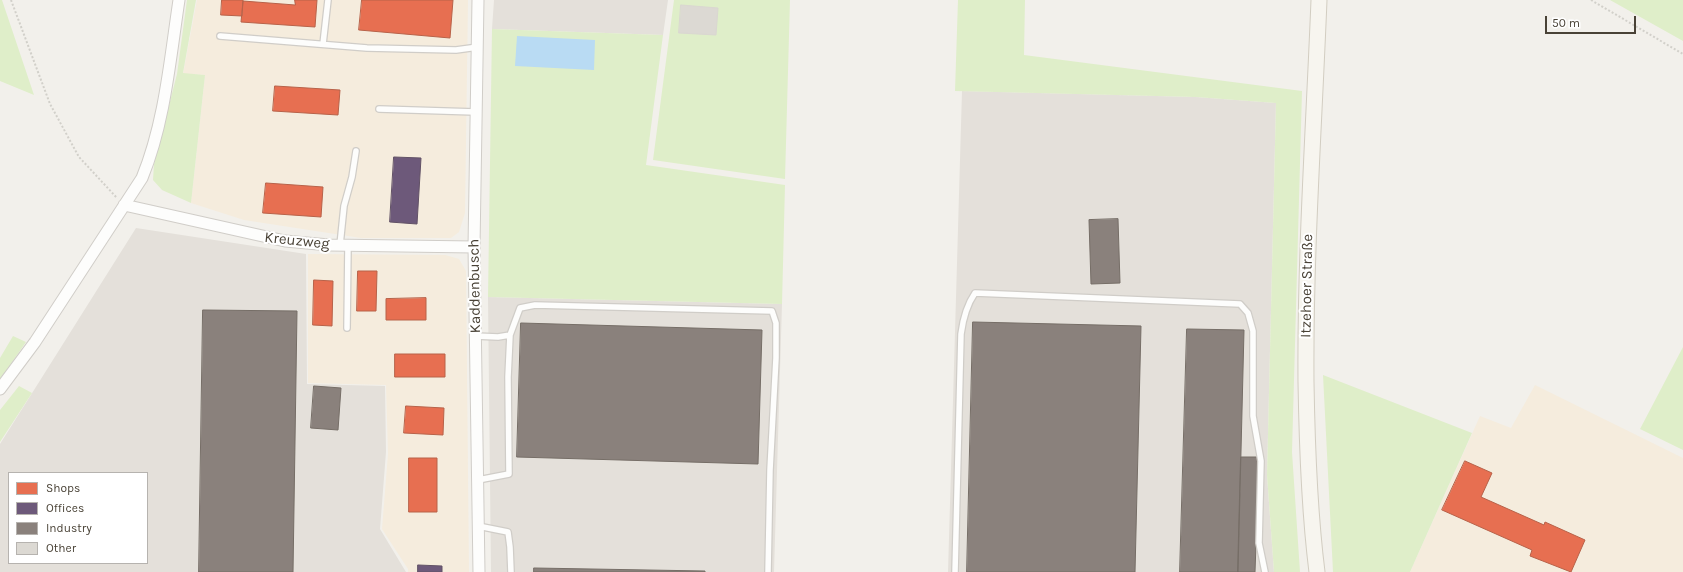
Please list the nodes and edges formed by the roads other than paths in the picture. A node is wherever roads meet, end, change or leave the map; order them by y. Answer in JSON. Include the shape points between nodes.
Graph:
{"nodes":[{"id":1,"x":180,"y":0,"type":"edge"},
{"id":2,"x":328,"y":0,"type":"edge"},
{"id":3,"x":478,"y":0,"type":"edge"},
{"id":4,"x":1319,"y":0,"type":"edge"},
{"id":5,"x":220,"y":36,"type":"dead end"},
{"id":6,"x":323,"y":44,"type":"junction"},
{"id":7,"x":478,"y":47,"type":"junction"},
{"id":8,"x":379,"y":109,"type":"dead end"},
{"id":9,"x":476,"y":112,"type":"junction"},
{"id":10,"x":356,"y":151,"type":"dead end"},
{"id":11,"x":124,"y":205,"type":"junction"},
{"id":12,"x":344,"y":245,"type":"junction"},
{"id":13,"x":474,"y":247,"type":"junction"},
{"id":14,"x":347,"y":328,"type":"dead end"},
{"id":15,"x":510,"y":335,"type":"junction"},
{"id":16,"x":475,"y":336,"type":"junction"},
{"id":17,"x":0,"y":389,"type":"edge"},
{"id":18,"x":478,"y":480,"type":"junction"},
{"id":19,"x":478,"y":526,"type":"junction"},
{"id":20,"x":479,"y":572,"type":"edge"},
{"id":21,"x":510,"y":572,"type":"edge"},
{"id":22,"x":768,"y":572,"type":"edge"},
{"id":23,"x":955,"y":572,"type":"edge"},
{"id":24,"x":1265,"y":572,"type":"edge"},
{"id":25,"x":1317,"y":572,"type":"edge"}],
"edges":[{"from":1,"to":11,"type":"street","via":[[162,108],[149,162]]},
{"from":2,"to":6,"type":"lane"},
{"from":3,"to":7,"type":"street","name":"Kaddenbusch"},
{"from":4,"to":25,"type":"main road","name":"Itzehoer Straße","via":[[1307,249],[1306,344],[1307,451]]},
{"from":5,"to":6,"type":"lane"},
{"from":6,"to":7,"type":"lane","via":[[448,50]]},
{"from":7,"to":9,"type":"street","name":"Kaddenbusch"},
{"from":8,"to":9,"type":"lane"},
{"from":9,"to":13,"type":"street","name":"Kaddenbusch"},
{"from":10,"to":12,"type":"lane","via":[[344,206]]},
{"from":11,"to":12,"type":"street","name":"Kreuzweg","via":[[285,242]]},
{"from":11,"to":17,"type":"street","via":[[35,342]]},
{"from":12,"to":13,"type":"street","name":"Kreuzweg"},
{"from":12,"to":14,"type":"lane"},
{"from":13,"to":16,"type":"street","name":"Kaddenbusch"},
{"from":15,"to":16,"type":"lane"},
{"from":15,"to":18,"type":"lane","via":[[509,474]]},
{"from":15,"to":22,"type":"lane","via":[[520,308],[535,305],[772,311],[776,323],[776,358]]},
{"from":16,"to":18,"type":"street","name":"Kaddenbusch"},
{"from":18,"to":19,"type":"street","name":"Kaddenbusch"},
{"from":19,"to":20,"type":"street","name":"Kaddenbusch"},
{"from":19,"to":21,"type":"lane","via":[[508,532]]},
{"from":23,"to":24,"type":"lane","via":[[961,334],[968,302],[975,293],[1240,304],[1248,313],[1253,331],[1253,416],[1261,460],[1259,543]]}]}
